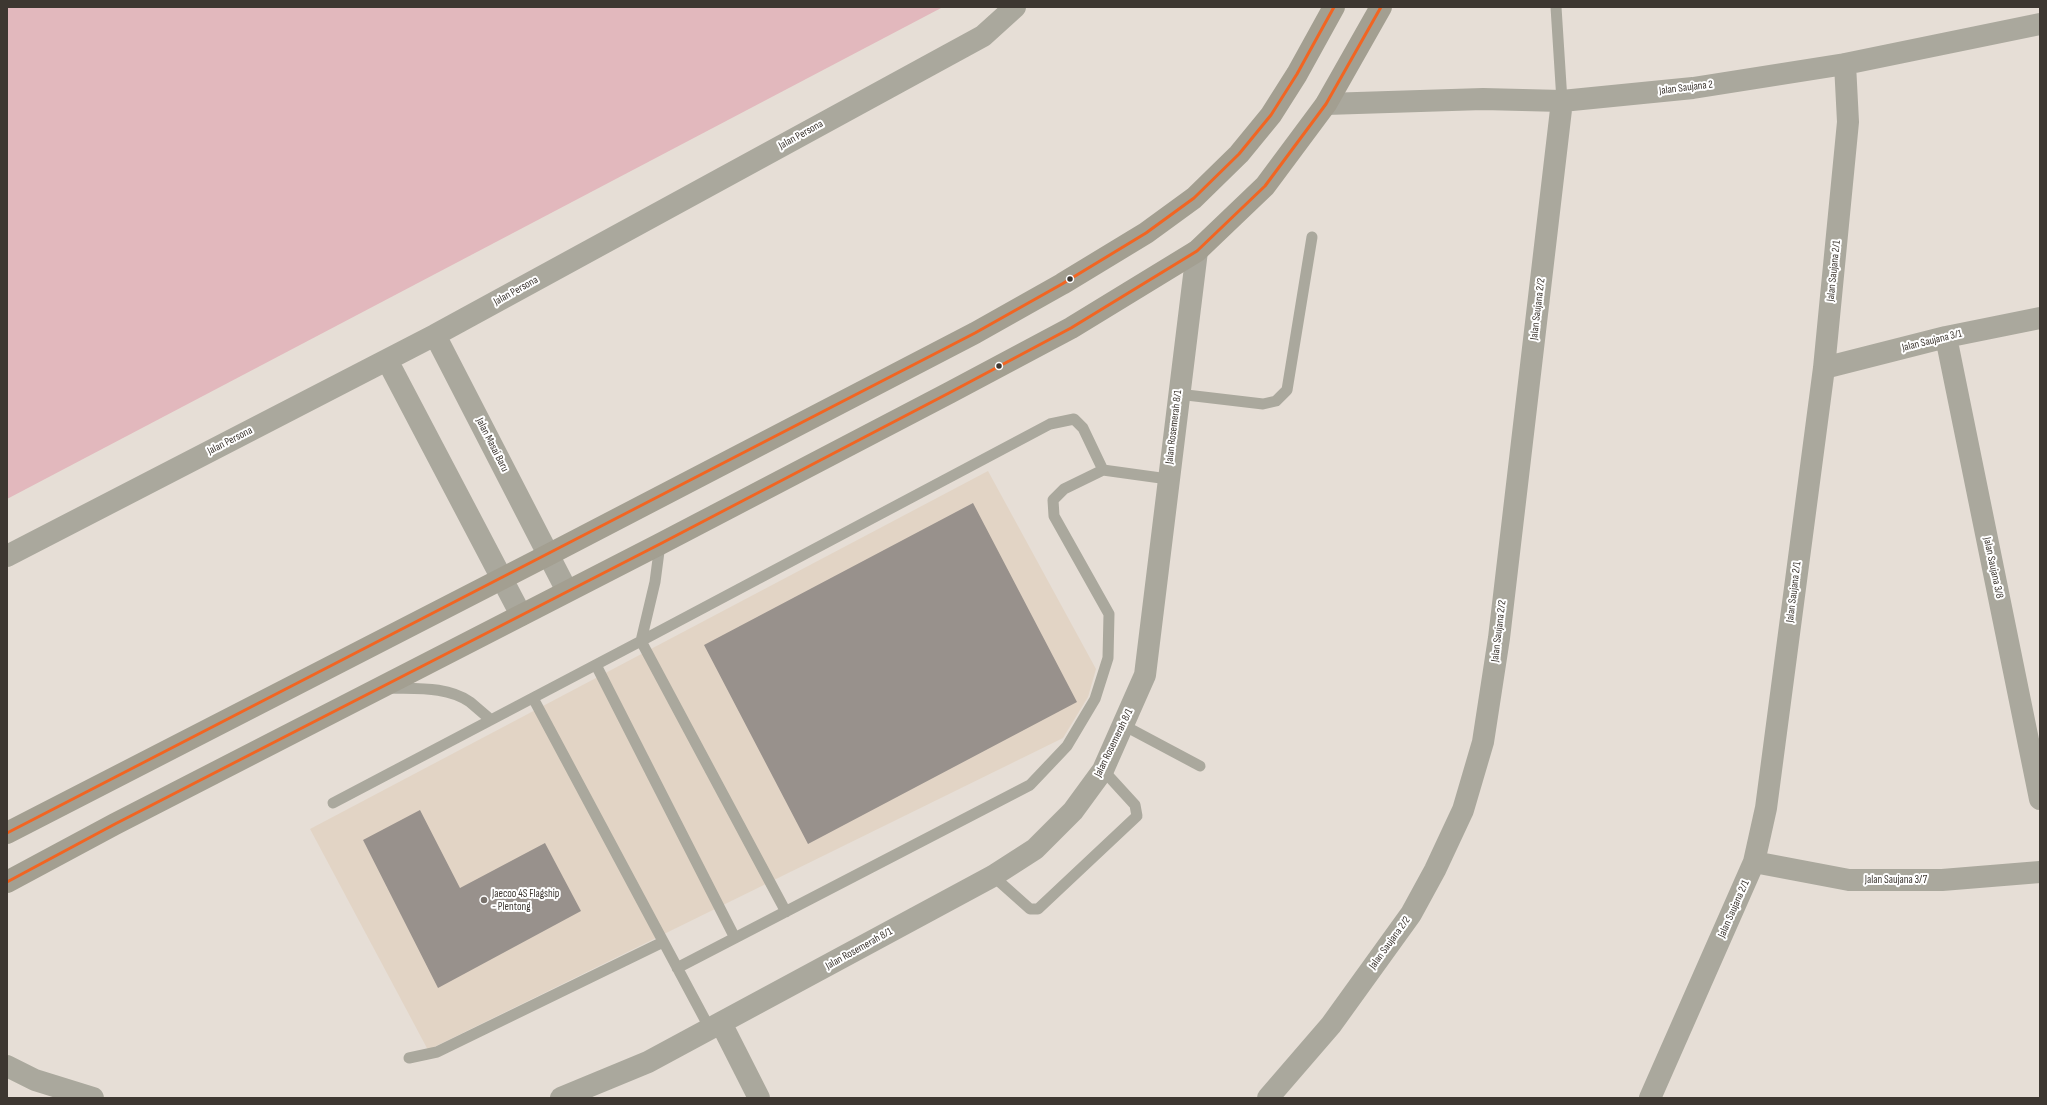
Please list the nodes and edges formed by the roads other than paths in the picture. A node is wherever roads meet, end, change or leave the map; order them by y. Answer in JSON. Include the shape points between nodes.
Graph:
{"nodes":[{"id":1,"x":1015,"y":7,"type":"edge"},
{"id":2,"x":1334,"y":7,"type":"edge"},
{"id":3,"x":1381,"y":7,"type":"edge"},
{"id":4,"x":1556,"y":7,"type":"edge"},
{"id":5,"x":2040,"y":24,"type":"edge"},
{"id":6,"x":1845,"y":64,"type":"junction"},
{"id":7,"x":1562,"y":101,"type":"junction"},
{"id":8,"x":1326,"y":104,"type":"junction"},
{"id":9,"x":1312,"y":237,"type":"dead end"},
{"id":10,"x":1197,"y":251,"type":"junction"},
{"id":11,"x":2040,"y":318,"type":"edge"},
{"id":12,"x":435,"y":335,"type":"junction"},
{"id":13,"x":1946,"y":337,"type":"junction"},
{"id":14,"x":387,"y":360,"type":"junction"},
{"id":15,"x":1824,"y":368,"type":"junction"},
{"id":16,"x":1178,"y":394,"type":"junction"},
{"id":17,"x":1103,"y":470,"type":"junction"},
{"id":18,"x":1168,"y":479,"type":"junction"},
{"id":19,"x":660,"y":544,"type":"junction"},
{"id":20,"x":548,"y":555,"type":"junction"},
{"id":21,"x":7,"y":556,"type":"edge"},
{"id":22,"x":501,"y":578,"type":"junction"},
{"id":23,"x":567,"y":591,"type":"junction"},
{"id":24,"x":521,"y":615,"type":"junction"},
{"id":25,"x":641,"y":641,"type":"junction"},
{"id":26,"x":596,"y":665,"type":"junction"},
{"id":27,"x":379,"y":687,"type":"junction"},
{"id":28,"x":533,"y":698,"type":"junction"},
{"id":29,"x":491,"y":720,"type":"junction"},
{"id":30,"x":1123,"y":725,"type":"junction"},
{"id":31,"x":1200,"y":766,"type":"dead end"},
{"id":32,"x":1103,"y":770,"type":"junction"},
{"id":33,"x":2040,"y":799,"type":"edge"},
{"id":34,"x":333,"y":803,"type":"dead end"},
{"id":35,"x":7,"y":833,"type":"edge"},
{"id":36,"x":1754,"y":862,"type":"junction"},
{"id":37,"x":2040,"y":872,"type":"edge"},
{"id":38,"x":993,"y":876,"type":"junction"},
{"id":39,"x":7,"y":882,"type":"edge"},
{"id":40,"x":786,"y":912,"type":"junction"},
{"id":41,"x":735,"y":938,"type":"junction"},
{"id":42,"x":664,"y":942,"type":"junction"},
{"id":43,"x":677,"y":968,"type":"junction"},
{"id":44,"x":716,"y":1026,"type":"junction"},
{"id":45,"x":408,"y":1058,"type":"dead end"},
{"id":46,"x":7,"y":1066,"type":"edge"},
{"id":47,"x":94,"y":1098,"type":"edge"},
{"id":48,"x":561,"y":1098,"type":"edge"},
{"id":49,"x":759,"y":1098,"type":"edge"},
{"id":50,"x":1268,"y":1098,"type":"edge"},
{"id":51,"x":1650,"y":1098,"type":"edge"}],
"edges":[{"from":1,"to":12,"type":"street","name":"Jalan Persona","via":[[983,36]]},
{"from":2,"to":20,"type":"main road","via":[[1297,74],[1239,154],[1194,198],[1146,233],[975,333]]},
{"from":3,"to":8,"type":"main road"},
{"from":4,"to":7,"type":"lane"},
{"from":5,"to":6,"type":"street","name":"Jalan Saujana 2"},
{"from":6,"to":7,"type":"street","name":"Jalan Saujana 2","via":[[1693,88]]},
{"from":6,"to":15,"type":"street","name":"Jalan Saujana 2/1","via":[[1848,122]]},
{"from":7,"to":8,"type":"street","name":"Jalan Saujana 2","via":[[1483,99]]},
{"from":7,"to":50,"type":"street","name":"Jalan Saujana 2/2","via":[[1499,638],[1481,750],[1463,810],[1411,914],[1331,1025]]},
{"from":8,"to":10,"type":"main road","via":[[1265,186]]},
{"from":9,"to":16,"type":"lane","via":[[1287,390],[1276,401],[1263,404]]},
{"from":10,"to":16,"type":"street","name":"Jalan Rosemerah 8/1"},
{"from":10,"to":19,"type":"main road","via":[[1071,328]]},
{"from":11,"to":13,"type":"street","name":"Jalan Saujana 3/1"},
{"from":12,"to":14,"type":"street","name":"Jalan Persona"},
{"from":12,"to":20,"type":"street","name":"Jalan Masai Baru"},
{"from":13,"to":15,"type":"street","name":"Jalan Saujana 3/1"},
{"from":13,"to":33,"type":"street","name":"Jalan Saujana 3/8"},
{"from":14,"to":21,"type":"street","name":"Jalan Persona"},
{"from":14,"to":22,"type":"street"},
{"from":15,"to":36,"type":"street","name":"Jalan Saujana 2/1","via":[[1766,808]]},
{"from":16,"to":18,"type":"street","name":"Jalan Rosemerah 8/1"},
{"from":17,"to":18,"type":"lane"},
{"from":17,"to":25,"type":"lane","via":[[1083,428],[1074,419],[1050,424]]},
{"from":17,"to":40,"type":"lane","via":[[1064,489],[1053,500],[1054,516],[1109,614],[1108,658],[1095,699],[1067,746],[1030,785]]},
{"from":18,"to":30,"type":"street","name":"Jalan Rosemerah 8/1","via":[[1145,675]]},
{"from":19,"to":23,"type":"main road"},
{"from":19,"to":25,"type":"lane","via":[[655,582]]},
{"from":20,"to":22,"type":"main road"},
{"from":20,"to":23,"type":"street","name":"Jalan Masai Baru"},
{"from":22,"to":24,"type":"street"},
{"from":22,"to":35,"type":"main road"},
{"from":23,"to":24,"type":"main road"},
{"from":24,"to":27,"type":"main road"},
{"from":25,"to":26,"type":"lane"},
{"from":25,"to":40,"type":"lane"},
{"from":26,"to":28,"type":"lane"},
{"from":26,"to":41,"type":"lane"},
{"from":27,"to":29,"type":"lane","via":[[438,690],[452,694],[470,702]]},
{"from":27,"to":39,"type":"main road"},
{"from":28,"to":29,"type":"lane"},
{"from":28,"to":42,"type":"lane"},
{"from":29,"to":34,"type":"lane"},
{"from":30,"to":31,"type":"lane"},
{"from":30,"to":32,"type":"street","name":"Jalan Rosemerah 8/1"},
{"from":32,"to":38,"type":"street","name":"Jalan Rosemerah 8/1","via":[[1073,811],[1035,849]]},
{"from":32,"to":38,"type":"lane","via":[[1135,806],[1137,816],[1038,909],[1030,909]]},
{"from":36,"to":37,"type":"street","name":"Jalan Saujana 3/7","via":[[1849,880],[1942,880]]},
{"from":36,"to":51,"type":"street","name":"Jalan Saujana 2/1"},
{"from":38,"to":44,"type":"street","name":"Jalan Rosemerah 8/1"},
{"from":40,"to":41,"type":"lane"},
{"from":41,"to":43,"type":"lane"},
{"from":42,"to":43,"type":"lane"},
{"from":42,"to":45,"type":"lane","via":[[437,1052]]},
{"from":43,"to":44,"type":"lane"},
{"from":44,"to":48,"type":"street","name":"Jalan Rosemerah 8/1","via":[[648,1062]]},
{"from":44,"to":49,"type":"street"},
{"from":46,"to":47,"type":"street","via":[[36,1080]]}]}
